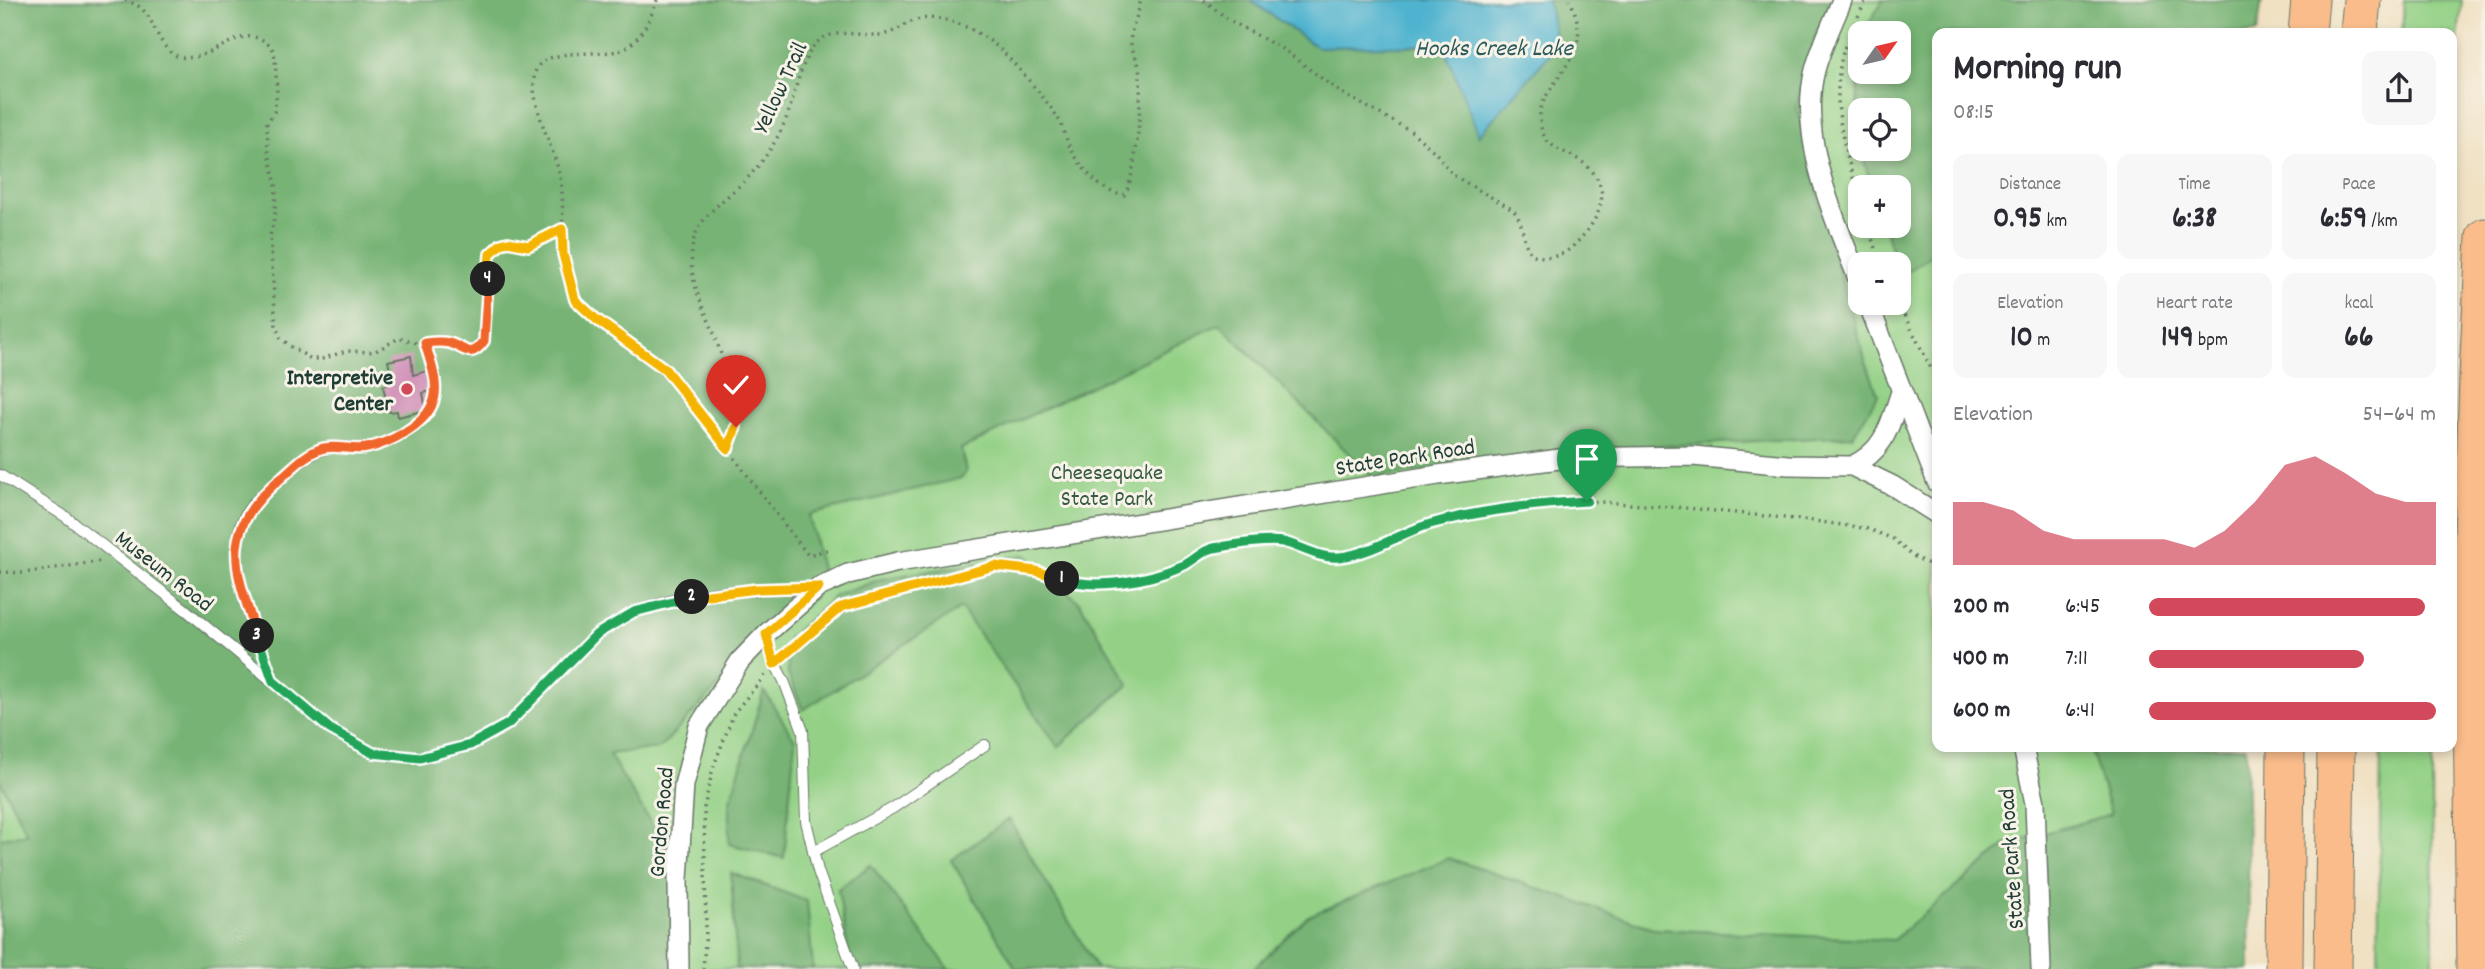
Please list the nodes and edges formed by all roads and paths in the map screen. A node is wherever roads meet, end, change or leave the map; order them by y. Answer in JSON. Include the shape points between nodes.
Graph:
{"nodes":[{"id":1,"x":125,"y":0,"type":"edge"},
{"id":2,"x":657,"y":0,"type":"edge"},
{"id":3,"x":1140,"y":0,"type":"edge"},
{"id":4,"x":1204,"y":0,"type":"edge"},
{"id":5,"x":1570,"y":0,"type":"edge"},
{"id":6,"x":1842,"y":0,"type":"edge"},
{"id":7,"x":1866,"y":0,"type":"edge"},
{"id":8,"x":2292,"y":0,"type":"edge"},
{"id":9,"x":2310,"y":0,"type":"edge"},
{"id":10,"x":2362,"y":0,"type":"edge"},
{"id":11,"x":1856,"y":21,"type":"edge"},
{"id":12,"x":2294,"y":28,"type":"edge"},
{"id":13,"x":2307,"y":28,"type":"edge"},
{"id":14,"x":2359,"y":28,"type":"edge"},
{"id":15,"x":1848,"y":36,"type":"dead end"},
{"id":16,"x":1852,"y":175,"type":"edge"},
{"id":17,"x":562,"y":229,"type":"junction"},
{"id":18,"x":2485,"y":237,"type":"edge"},
{"id":19,"x":1848,"y":252,"type":"edge"},
{"id":20,"x":1872,"y":315,"type":"edge"},
{"id":21,"x":1904,"y":315,"type":"edge"},
{"id":22,"x":425,"y":343,"type":"junction"},
{"id":23,"x":1932,"y":370,"type":"edge"},
{"id":24,"x":1901,"y":392,"type":"junction"},
{"id":25,"x":364,"y":449,"type":"joint"},
{"id":26,"x":728,"y":449,"type":"junction"},
{"id":27,"x":1852,"y":466,"type":"junction"},
{"id":28,"x":1932,"y":470,"type":"edge"},
{"id":29,"x":0,"y":475,"type":"edge"},
{"id":30,"x":1932,"y":511,"type":"edge"},
{"id":31,"x":827,"y":550,"type":"dead end"},
{"id":32,"x":969,"y":551,"type":"joint"},
{"id":33,"x":120,"y":558,"type":"junction"},
{"id":34,"x":1932,"y":562,"type":"edge"},
{"id":35,"x":0,"y":572,"type":"edge"},
{"id":36,"x":819,"y":587,"type":"junction"},
{"id":37,"x":2478,"y":599,"type":"edge"},
{"id":38,"x":766,"y":634,"type":"junction"},
{"id":39,"x":774,"y":664,"type":"junction"},
{"id":40,"x":273,"y":681,"type":"junction"},
{"id":41,"x":985,"y":745,"type":"dead end"},
{"id":42,"x":2024,"y":752,"type":"edge"},
{"id":43,"x":2286,"y":752,"type":"edge"},
{"id":44,"x":2336,"y":752,"type":"edge"},
{"id":45,"x":813,"y":852,"type":"junction"},
{"id":46,"x":679,"y":969,"type":"edge"},
{"id":47,"x":703,"y":969,"type":"edge"},
{"id":48,"x":853,"y":969,"type":"edge"},
{"id":49,"x":2041,"y":969,"type":"edge"},
{"id":50,"x":2284,"y":969,"type":"edge"},
{"id":51,"x":2333,"y":969,"type":"edge"},
{"id":52,"x":2475,"y":969,"type":"edge"}],
"edges":[{"from":1,"to":22,"type":"path","via":[[145,12],[166,47],[179,57],[206,55],[246,35],[272,47],[277,92],[267,123],[276,203],[270,236],[274,318],[281,338],[310,359],[346,351],[374,352],[399,338]]},
{"from":2,"to":17,"type":"path","via":[[629,46],[613,52],[570,54],[545,62],[535,71],[540,113],[559,170]]},
{"from":3,"to":26,"type":"path","name":"Yellow Trail","via":[[1130,38],[1139,72],[1137,142],[1134,173],[1124,195],[1098,183],[1069,145],[1058,118],[1005,54],[979,32],[922,19],[892,33],[836,34],[814,46],[776,140],[753,173],[706,217],[693,239],[693,282],[733,404],[736,427]]},
{"from":4,"to":5,"type":"path","via":[[1340,92],[1411,131],[1453,175],[1513,210],[1524,231],[1526,248],[1531,254],[1547,257],[1565,253],[1576,243],[1595,222],[1602,202],[1597,176],[1555,148],[1541,123],[1543,103],[1578,43],[1579,20]]},
{"from":6,"to":19,"type":"street","via":[[1815,71],[1811,122],[1824,186]]},
{"from":7,"to":11,"type":"path"},
{"from":8,"to":12,"type":"highway"},
{"from":9,"to":13,"type":"highway"},
{"from":10,"to":14,"type":"highway"},
{"from":15,"to":16,"type":"path","via":[[1836,92]]},
{"from":17,"to":22,"type":"path","via":[[528,246],[508,242],[494,248],[480,346],[465,351],[450,343]]},
{"from":17,"to":26,"type":"path","via":[[563,254],[575,300],[665,369]]},
{"from":18,"to":37,"type":"highway","via":[[2478,375]]},
{"from":20,"to":24,"type":"street"},
{"from":21,"to":23,"type":"path"},
{"from":22,"to":25,"type":"path","via":[[435,380],[433,405],[393,439]]},
{"from":24,"to":27,"type":"street","via":[[1881,444]]},
{"from":24,"to":28,"type":"street"},
{"from":25,"to":40,"type":"lane","via":[[330,447],[306,456],[246,515],[238,544],[239,574]]},
{"from":26,"to":31,"type":"path","via":[[808,555]]},
{"from":27,"to":30,"type":"street","name":"State Park Road"},
{"from":27,"to":32,"type":"street","name":"State Park Road","via":[[1693,456],[1567,458]]},
{"from":29,"to":33,"type":"lane","name":"Museum Road"},
{"from":32,"to":36,"type":"street","name":"Gordon Road","via":[[873,568]]},
{"from":33,"to":35,"type":"path","via":[[24,573]]},
{"from":33,"to":40,"type":"lane","name":"Museum Road"},
{"from":34,"to":39,"type":"path","via":[[1911,555],[1893,539],[1869,529],[1814,521],[1599,502],[1537,505],[1433,523],[1337,558],[1282,542],[1209,549],[1184,566],[1120,583],[1074,583],[1036,571],[995,566],[841,607]]},
{"from":36,"to":38,"type":"street","name":"Gordon Road"},
{"from":36,"to":40,"type":"lane","name":"Museum Road","via":[[713,593],[634,612],[597,634],[508,724],[470,745],[420,758],[373,753],[330,729]]},
{"from":37,"to":52,"type":"highway"},
{"from":38,"to":39,"type":"lane"},
{"from":38,"to":46,"type":"street","name":"Gordon Road","via":[[740,661],[699,726],[684,785]]},
{"from":39,"to":45,"type":"lane","via":[[803,731],[806,821]]},
{"from":39,"to":47,"type":"path","via":[[734,713],[713,768],[704,808]]},
{"from":41,"to":45,"type":"lane","via":[[892,808]]},
{"from":42,"to":49,"type":"street","name":"State Park Road","via":[[2035,803]]},
{"from":43,"to":50,"type":"highway"},
{"from":44,"to":51,"type":"highway"},
{"from":45,"to":48,"type":"lane"}]}
